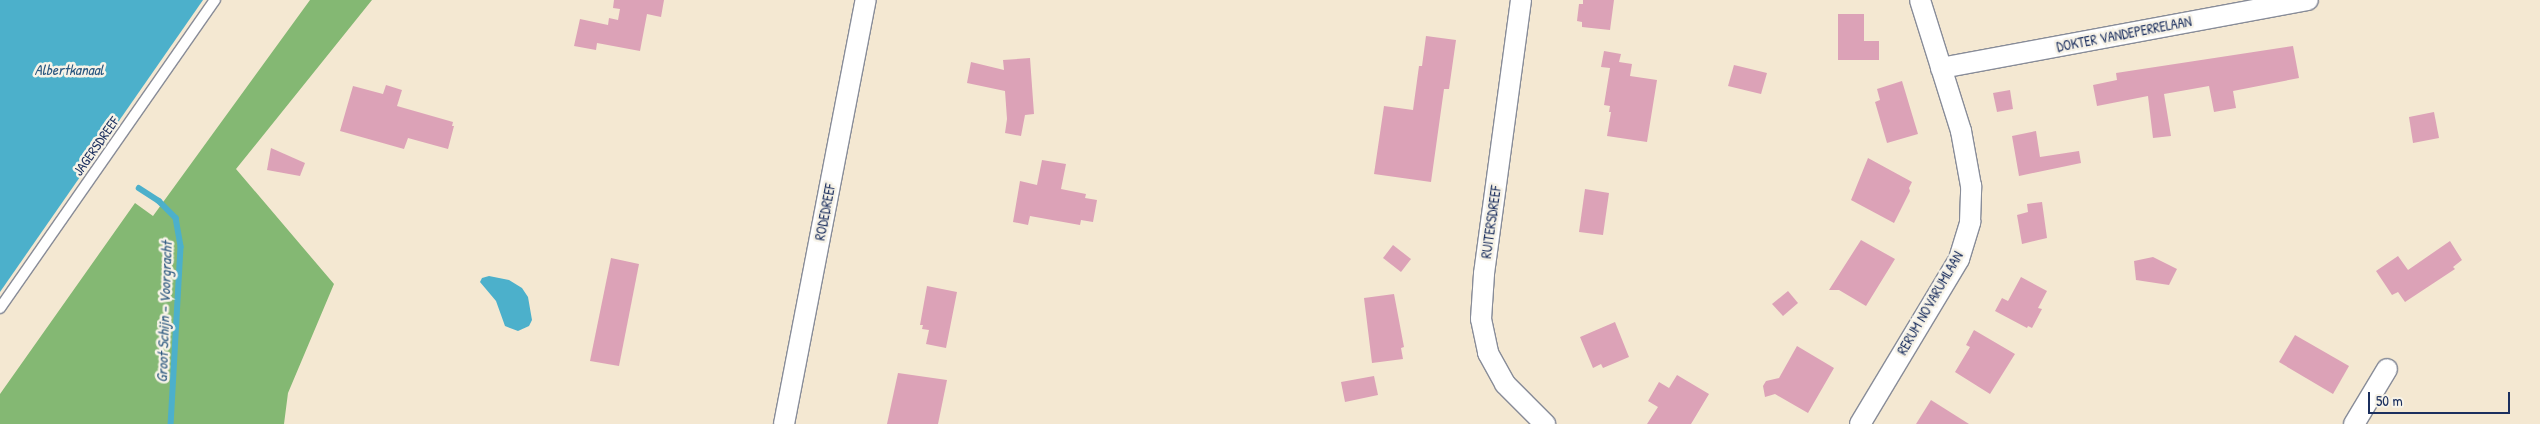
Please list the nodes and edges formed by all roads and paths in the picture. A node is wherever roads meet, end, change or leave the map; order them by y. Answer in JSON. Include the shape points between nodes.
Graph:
{"nodes":[{"id":1,"x":215,"y":0,"type":"edge"},
{"id":2,"x":866,"y":0,"type":"edge"},
{"id":3,"x":1521,"y":0,"type":"edge"},
{"id":4,"x":1920,"y":0,"type":"edge"},
{"id":5,"x":2308,"y":0,"type":"edge"},
{"id":6,"x":1941,"y":68,"type":"junction"},
{"id":7,"x":0,"y":308,"type":"edge"},
{"id":8,"x":2386,"y":369,"type":"dead end"},
{"id":9,"x":784,"y":424,"type":"edge"},
{"id":10,"x":1545,"y":424,"type":"edge"},
{"id":11,"x":1860,"y":424,"type":"edge"},
{"id":12,"x":2354,"y":424,"type":"edge"}],
"edges":[{"from":1,"to":7,"type":"lane","name":"JAGERSDREEF"},
{"from":2,"to":9,"type":"street","name":"RODEDREEF"},
{"from":3,"to":10,"type":"street","name":"RUITERSDREEF","via":[[1484,274],[1481,319],[1488,353],[1505,384]]},
{"from":4,"to":6,"type":"street","name":"RERUM NOVARUMLAAN"},
{"from":5,"to":6,"type":"street","name":"DOKTER VANDEPERRELAAN"},
{"from":6,"to":11,"type":"street","name":"RERUM NOVARUMLAAN","via":[[1961,132],[1971,186],[1970,222],[1958,259]]},
{"from":8,"to":12,"type":"street"}]}
